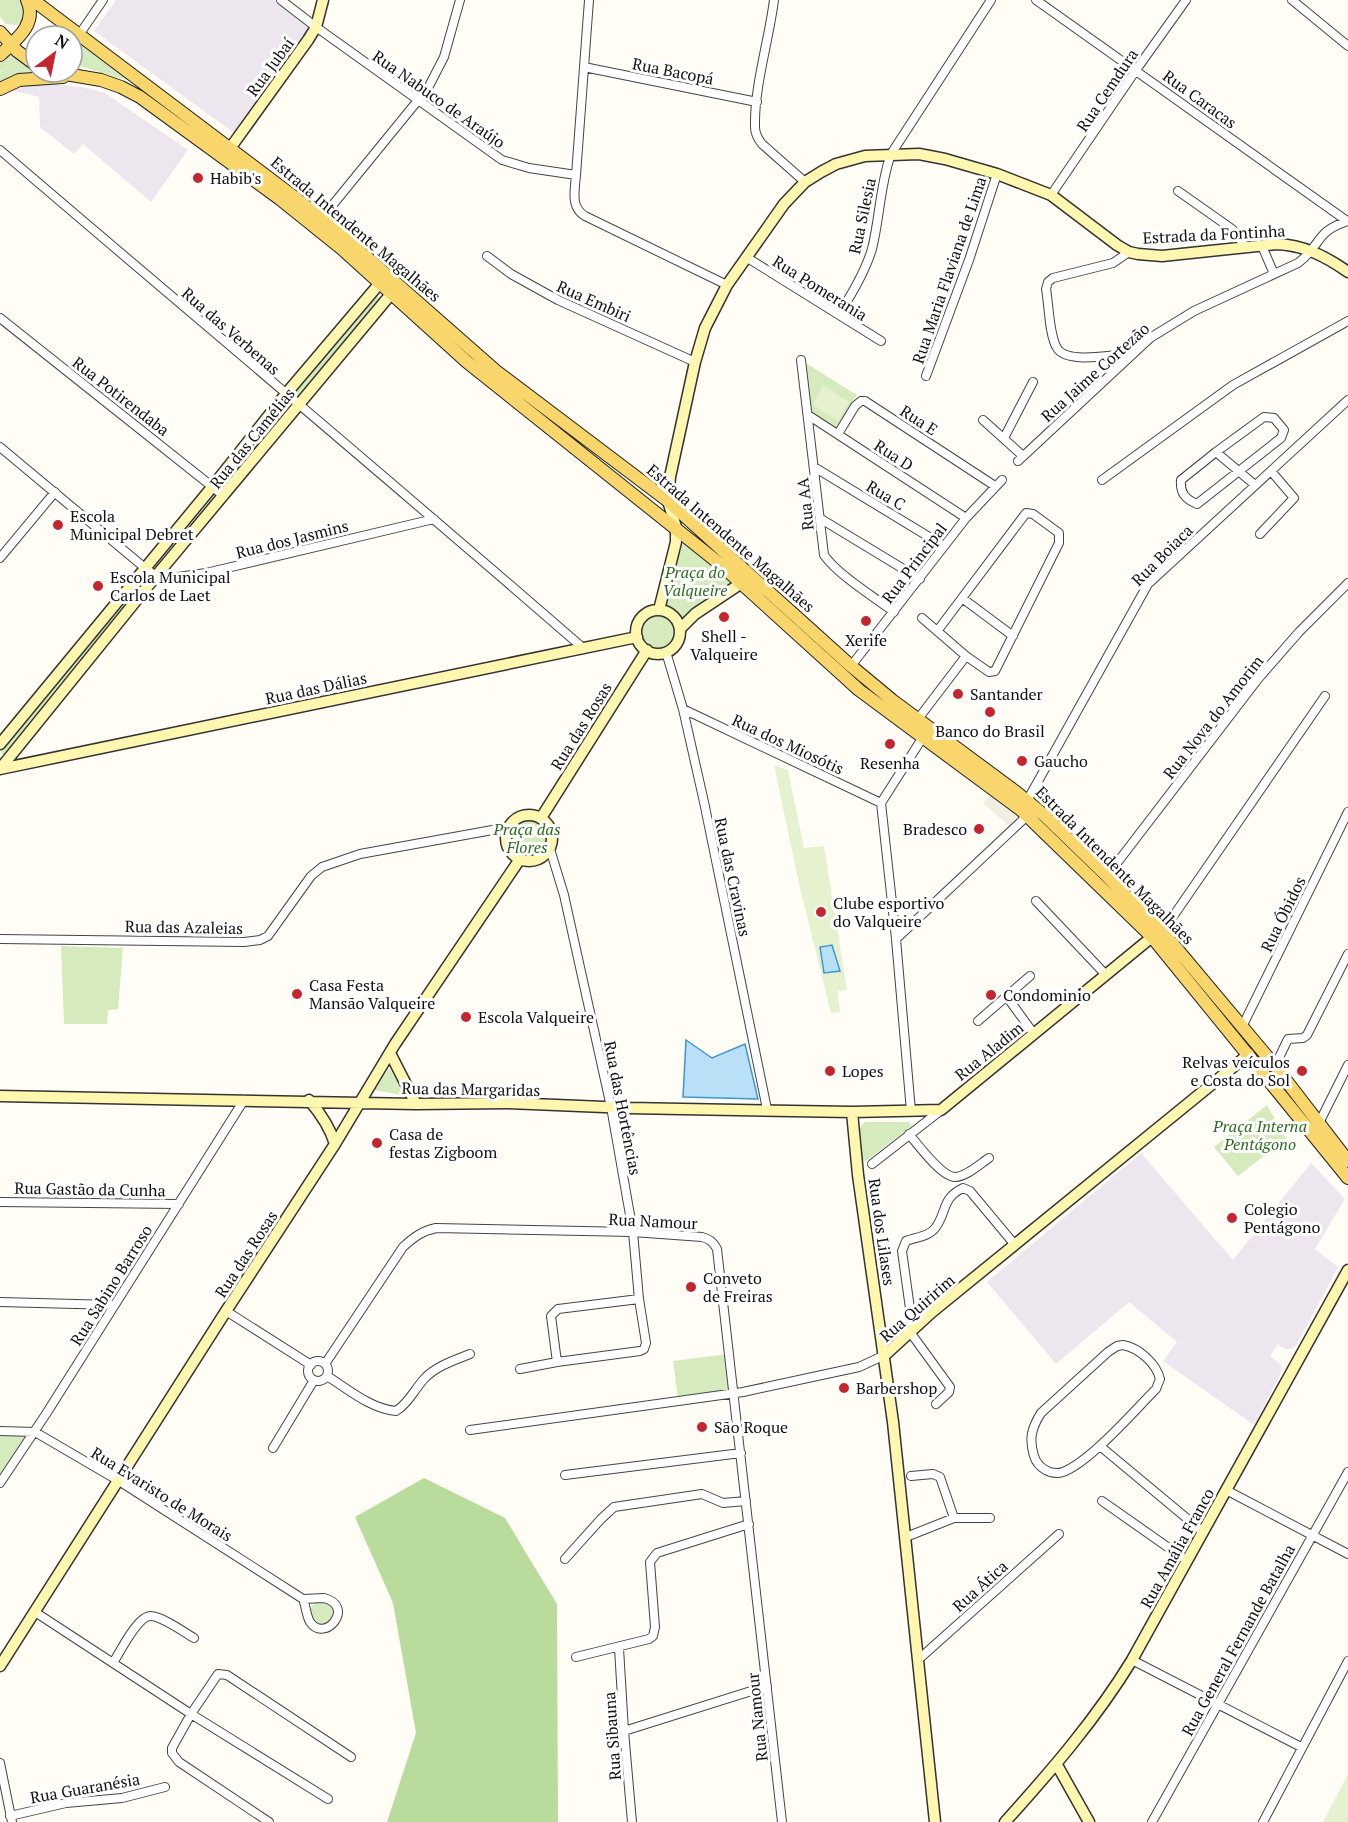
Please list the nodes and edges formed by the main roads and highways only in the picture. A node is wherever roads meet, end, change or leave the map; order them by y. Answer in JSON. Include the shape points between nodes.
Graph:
{"nodes":[{"id":1,"x":27,"y":0,"type":"edge"},
{"id":2,"x":33,"y":0,"type":"edge"},
{"id":3,"x":65,"y":24,"type":"edge"},
{"id":4,"x":0,"y":32,"type":"edge"},
{"id":5,"x":84,"y":38,"type":"edge"},
{"id":6,"x":11,"y":45,"type":"junction"},
{"id":7,"x":0,"y":55,"type":"edge"},
{"id":8,"x":24,"y":55,"type":"edge"},
{"id":9,"x":84,"y":77,"type":"edge"},
{"id":10,"x":24,"y":80,"type":"edge"},
{"id":11,"x":0,"y":89,"type":"edge"},
{"id":12,"x":1157,"y":934,"type":"junction"},
{"id":13,"x":1348,"y":1161,"type":"edge"},
{"id":14,"x":1348,"y":1178,"type":"edge"}],
"edges":[{"from":1,"to":6,"type":"main road","via":[[31,8],[29,23]]},
{"from":2,"to":3,"type":"main road","name":"Estrada Intendente Magalhães"},
{"from":4,"to":6,"type":"main road"},
{"from":5,"to":12,"type":"main road","name":"Estrada Intendente Magalhães","via":[[322,218],[496,371],[668,501],[850,666],[1027,801],[1107,876]]},
{"from":6,"to":7,"type":"main road"},
{"from":6,"to":8,"type":"main road"},
{"from":9,"to":12,"type":"main road","name":"Estrada Intendente Magalhães","via":[[140,97],[280,198],[512,400],[676,527],[860,690],[995,789]]},
{"from":10,"to":11,"type":"main road"},
{"from":12,"to":13,"type":"main road","name":"Estrada Intendente Magalhães","via":[[1275,1066]]},
{"from":12,"to":14,"type":"main road","name":"Estrada Intendente Magalhães"}]}
